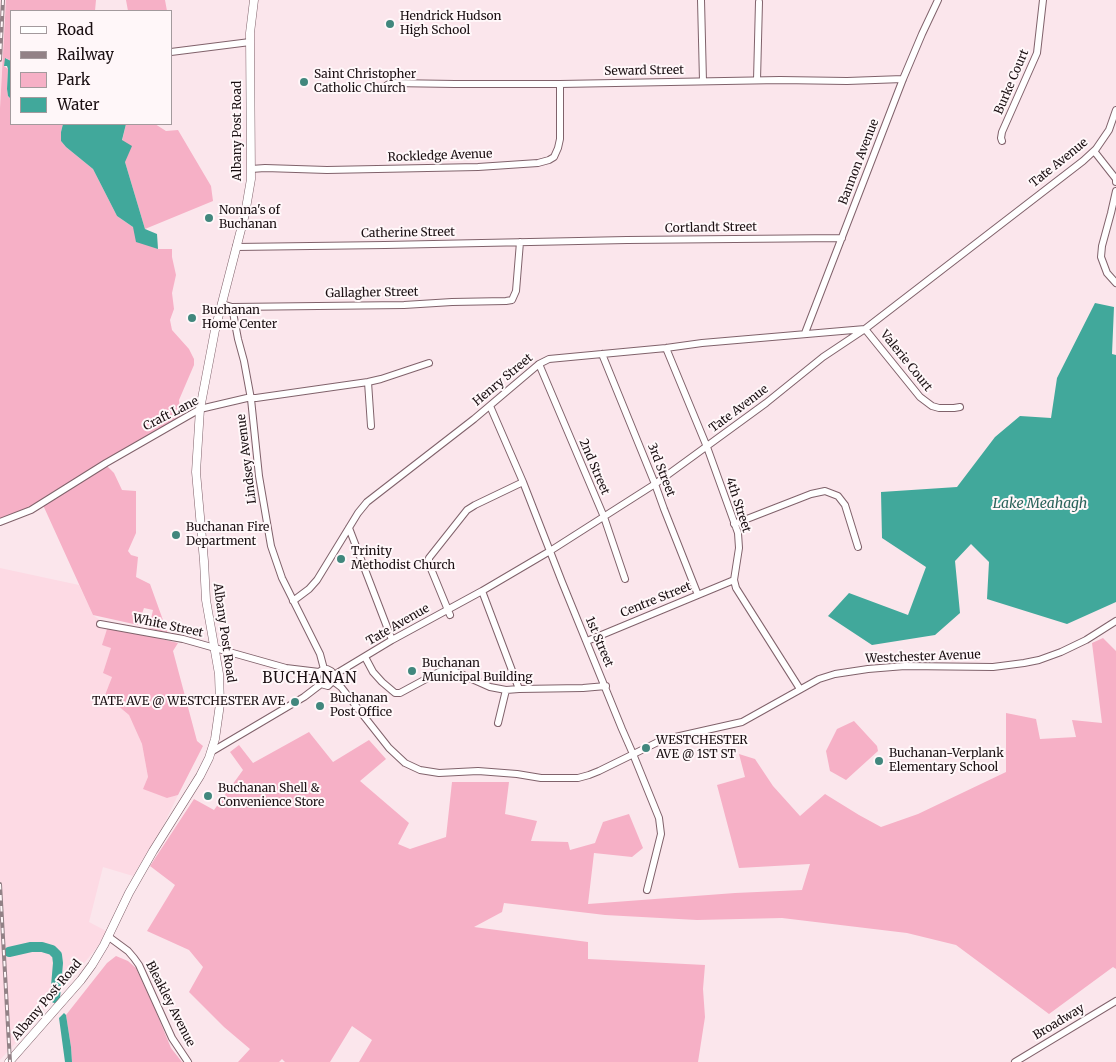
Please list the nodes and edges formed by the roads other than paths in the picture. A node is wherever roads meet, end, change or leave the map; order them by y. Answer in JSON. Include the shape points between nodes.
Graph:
{"nodes":[{"id":1,"x":254,"y":0,"type":"edge"},
{"id":2,"x":701,"y":0,"type":"edge"},
{"id":3,"x":938,"y":0,"type":"edge"},
{"id":4,"x":1043,"y":0,"type":"edge"},
{"id":5,"x":759,"y":2,"type":"dead end"},
{"id":6,"x":250,"y":42,"type":"junction"},
{"id":7,"x":172,"y":52,"type":"edge"},
{"id":8,"x":903,"y":79,"type":"junction"},
{"id":9,"x":757,"y":80,"type":"junction"},
{"id":10,"x":702,"y":81,"type":"junction"},
{"id":11,"x":560,"y":84,"type":"junction"},
{"id":12,"x":386,"y":85,"type":"dead end"},
{"id":13,"x":1116,"y":110,"type":"edge"},
{"id":14,"x":1002,"y":141,"type":"dead end"},
{"id":15,"x":1094,"y":151,"type":"junction"},
{"id":16,"x":251,"y":169,"type":"junction"},
{"id":17,"x":1116,"y":182,"type":"edge"},
{"id":18,"x":1116,"y":191,"type":"edge"},
{"id":19,"x":842,"y":238,"type":"junction"},
{"id":20,"x":580,"y":241,"type":"joint"},
{"id":21,"x":520,"y":242,"type":"junction"},
{"id":22,"x":236,"y":247,"type":"junction"},
{"id":23,"x":1116,"y":283,"type":"edge"},
{"id":24,"x":222,"y":304,"type":"junction"},
{"id":25,"x":232,"y":307,"type":"junction"},
{"id":26,"x":865,"y":329,"type":"junction"},
{"id":27,"x":805,"y":333,"type":"junction"},
{"id":28,"x":666,"y":348,"type":"junction"},
{"id":29,"x":602,"y":354,"type":"junction"},
{"id":30,"x":429,"y":363,"type":"dead end"},
{"id":31,"x":539,"y":364,"type":"junction"},
{"id":32,"x":368,"y":382,"type":"junction"},
{"id":33,"x":251,"y":399,"type":"junction"},
{"id":34,"x":490,"y":406,"type":"junction"},
{"id":35,"x":960,"y":407,"type":"dead end"},
{"id":36,"x":200,"y":409,"type":"junction"},
{"id":37,"x":371,"y":426,"type":"dead end"},
{"id":38,"x":707,"y":447,"type":"junction"},
{"id":39,"x":523,"y":482,"type":"junction"},
{"id":40,"x":655,"y":484,"type":"junction"},
{"id":41,"x":604,"y":517,"type":"junction"},
{"id":42,"x":0,"y":522,"type":"edge"},
{"id":43,"x":734,"y":524,"type":"junction"},
{"id":44,"x":349,"y":528,"type":"junction"},
{"id":45,"x":858,"y":548,"type":"dead end"},
{"id":46,"x":550,"y":551,"type":"junction"},
{"id":47,"x":625,"y":579,"type":"dead end"},
{"id":48,"x":734,"y":580,"type":"junction"},
{"id":49,"x":482,"y":591,"type":"junction"},
{"id":50,"x":698,"y":595,"type":"junction"},
{"id":51,"x":294,"y":601,"type":"junction"},
{"id":52,"x":449,"y":612,"type":"junction"},
{"id":53,"x":1116,"y":621,"type":"edge"},
{"id":54,"x":100,"y":624,"type":"dead end"},
{"id":55,"x":392,"y":640,"type":"junction"},
{"id":56,"x":587,"y":641,"type":"junction"},
{"id":57,"x":215,"y":649,"type":"junction"},
{"id":58,"x":365,"y":657,"type":"junction"},
{"id":59,"x":321,"y":671,"type":"junction"},
{"id":60,"x":333,"y":678,"type":"junction"},
{"id":61,"x":321,"y":684,"type":"junction"},
{"id":62,"x":606,"y":686,"type":"junction"},
{"id":63,"x":520,"y":689,"type":"junction"},
{"id":64,"x":800,"y":689,"type":"junction"},
{"id":65,"x":506,"y":690,"type":"junction"},
{"id":66,"x":498,"y":723,"type":"dead end"},
{"id":67,"x":211,"y":752,"type":"junction"},
{"id":68,"x":633,"y":754,"type":"junction"},
{"id":69,"x":647,"y":890,"type":"dead end"},
{"id":70,"x":109,"y":937,"type":"junction"},
{"id":71,"x":1116,"y":1001,"type":"edge"},
{"id":72,"x":9,"y":1062,"type":"edge"},
{"id":73,"x":188,"y":1062,"type":"edge"},
{"id":74,"x":1015,"y":1062,"type":"edge"}],
"edges":[{"from":1,"to":6,"type":"main road","name":"Albany Post Road"},
{"from":2,"to":10,"type":"street"},
{"from":3,"to":8,"type":"street","name":"Bannon Avenue"},
{"from":4,"to":14,"type":"street","name":"Burke Court","via":[[1037,53],[1002,132]]},
{"from":5,"to":9,"type":"street"},
{"from":6,"to":7,"type":"street"},
{"from":6,"to":16,"type":"main road","name":"Albany Post Road"},
{"from":8,"to":9,"type":"street","name":"Seward Street"},
{"from":8,"to":19,"type":"street","name":"Bannon Avenue"},
{"from":9,"to":10,"type":"street","name":"Seward Street"},
{"from":10,"to":11,"type":"street","name":"Seward Street"},
{"from":11,"to":12,"type":"street","name":"Seward Street"},
{"from":11,"to":16,"type":"street","name":"Rockledge Avenue","via":[[560,139],[554,157],[549,160],[478,167]]},
{"from":13,"to":15,"type":"street","name":"Tate Avenue","via":[[1109,130]]},
{"from":15,"to":17,"type":"street"},
{"from":15,"to":26,"type":"street","name":"Tate Avenue"},
{"from":16,"to":22,"type":"main road","name":"Albany Post Road"},
{"from":18,"to":23,"type":"street","via":[[1101,257],[1107,273]]},
{"from":19,"to":20,"type":"street","name":"Cortlandt Street"},
{"from":19,"to":27,"type":"street","name":"Bannon Avenue"},
{"from":20,"to":21,"type":"street","name":"Catherine Street"},
{"from":21,"to":22,"type":"street","name":"Catherine Street"},
{"from":21,"to":25,"type":"street","name":"Gallagher Street","via":[[516,291],[511,300]]},
{"from":22,"to":24,"type":"main road","name":"Albany Post Road"},
{"from":24,"to":25,"type":"street"},
{"from":24,"to":36,"type":"main road","name":"Albany Post Road"},
{"from":25,"to":33,"type":"street","name":"Lindsey Avenue"},
{"from":26,"to":27,"type":"street","name":"Henry Street"},
{"from":26,"to":35,"type":"street","name":"Valerie Court","via":[[920,397],[939,408]]},
{"from":26,"to":38,"type":"street","name":"Tate Avenue"},
{"from":27,"to":28,"type":"street","name":"Henry Street"},
{"from":28,"to":29,"type":"street","name":"Henry Street"},
{"from":28,"to":38,"type":"street","name":"4th Street"},
{"from":29,"to":31,"type":"street","name":"Henry Street","via":[[549,359]]},
{"from":29,"to":40,"type":"street","name":"3rd Street"},
{"from":30,"to":32,"type":"street","name":"Craft Lane"},
{"from":31,"to":34,"type":"street","name":"Henry Street"},
{"from":31,"to":41,"type":"street","name":"2nd Street"},
{"from":32,"to":33,"type":"street","name":"Craft Lane"},
{"from":32,"to":37,"type":"street"},
{"from":33,"to":36,"type":"street","name":"Craft Lane"},
{"from":33,"to":51,"type":"street","name":"Lindsey Avenue","via":[[271,546]]},
{"from":34,"to":39,"type":"street","name":"1st Street"},
{"from":34,"to":44,"type":"street","name":"Henry Street","via":[[366,502]]},
{"from":36,"to":42,"type":"street","name":"Craft Lane","via":[[32,510]]},
{"from":36,"to":57,"type":"main road","name":"Albany Post Road","via":[[196,472],[206,600]]},
{"from":38,"to":40,"type":"street","name":"Tate Avenue"},
{"from":38,"to":43,"type":"street","name":"4th Street"},
{"from":39,"to":46,"type":"street","name":"1st Street"},
{"from":39,"to":52,"type":"street","via":[[467,510],[429,558]]},
{"from":40,"to":41,"type":"street","name":"Tate Avenue"},
{"from":40,"to":50,"type":"street","name":"3rd Street"},
{"from":41,"to":46,"type":"street","name":"Tate Avenue"},
{"from":41,"to":47,"type":"street","name":"2nd Street"},
{"from":43,"to":45,"type":"street","via":[[825,491],[838,496],[845,505]]},
{"from":43,"to":48,"type":"street","name":"4th Street","via":[[739,548]]},
{"from":44,"to":51,"type":"street","name":"Henry Street","via":[[316,580]]},
{"from":44,"to":55,"type":"street"},
{"from":46,"to":49,"type":"street","name":"Tate Avenue"},
{"from":46,"to":56,"type":"street","name":"1st Street"},
{"from":48,"to":50,"type":"street","name":"Centre Street"},
{"from":48,"to":64,"type":"street"},
{"from":49,"to":52,"type":"street","name":"Tate Avenue"},
{"from":49,"to":63,"type":"street"},
{"from":50,"to":56,"type":"street","name":"Centre Street"},
{"from":51,"to":59,"type":"street","name":"Lindsey Avenue","via":[[320,654]]},
{"from":52,"to":55,"type":"street","name":"Tate Avenue"},
{"from":53,"to":64,"type":"street","name":"Westchester Avenue","via":[[1067,650],[1039,660],[993,667],[868,669],[835,674]]},
{"from":54,"to":57,"type":"street","name":"White Street","via":[[183,639]]},
{"from":55,"to":58,"type":"street","name":"Tate Avenue"},
{"from":56,"to":62,"type":"street","name":"1st Street"},
{"from":57,"to":59,"type":"street","name":"White Street","via":[[286,668]]},
{"from":57,"to":67,"type":"main road","name":"Albany Post Road","via":[[220,698]]},
{"from":58,"to":60,"type":"street","name":"Tate Avenue"},
{"from":58,"to":65,"type":"street","via":[[373,672],[395,693],[400,694],[439,672],[447,671],[454,671],[490,688]]},
{"from":59,"to":60,"type":"street","via":[[329,670]]},
{"from":59,"to":61,"type":"street","via":[[317,679]]},
{"from":60,"to":61,"type":"street","via":[[328,686]]},
{"from":60,"to":68,"type":"street","name":"Westchester Avenue","via":[[397,756],[405,763],[426,771],[578,778]]},
{"from":61,"to":67,"type":"street"},
{"from":62,"to":63,"type":"street"},
{"from":62,"to":68,"type":"street","name":"1st Street"},
{"from":63,"to":65,"type":"street"},
{"from":64,"to":68,"type":"street","name":"Westchester Avenue","via":[[742,722],[662,740]]},
{"from":65,"to":66,"type":"street"},
{"from":67,"to":70,"type":"main road","name":"Albany Post Road","via":[[198,780],[129,893]]},
{"from":68,"to":69,"type":"street","name":"1st Street","via":[[661,827]]},
{"from":70,"to":72,"type":"main road","name":"Albany Post Road","via":[[81,980]]},
{"from":70,"to":73,"type":"street","name":"Bleakley Avenue","via":[[128,951],[139,965],[172,1038]]},
{"from":71,"to":74,"type":"street","name":"Broadway"}]}
